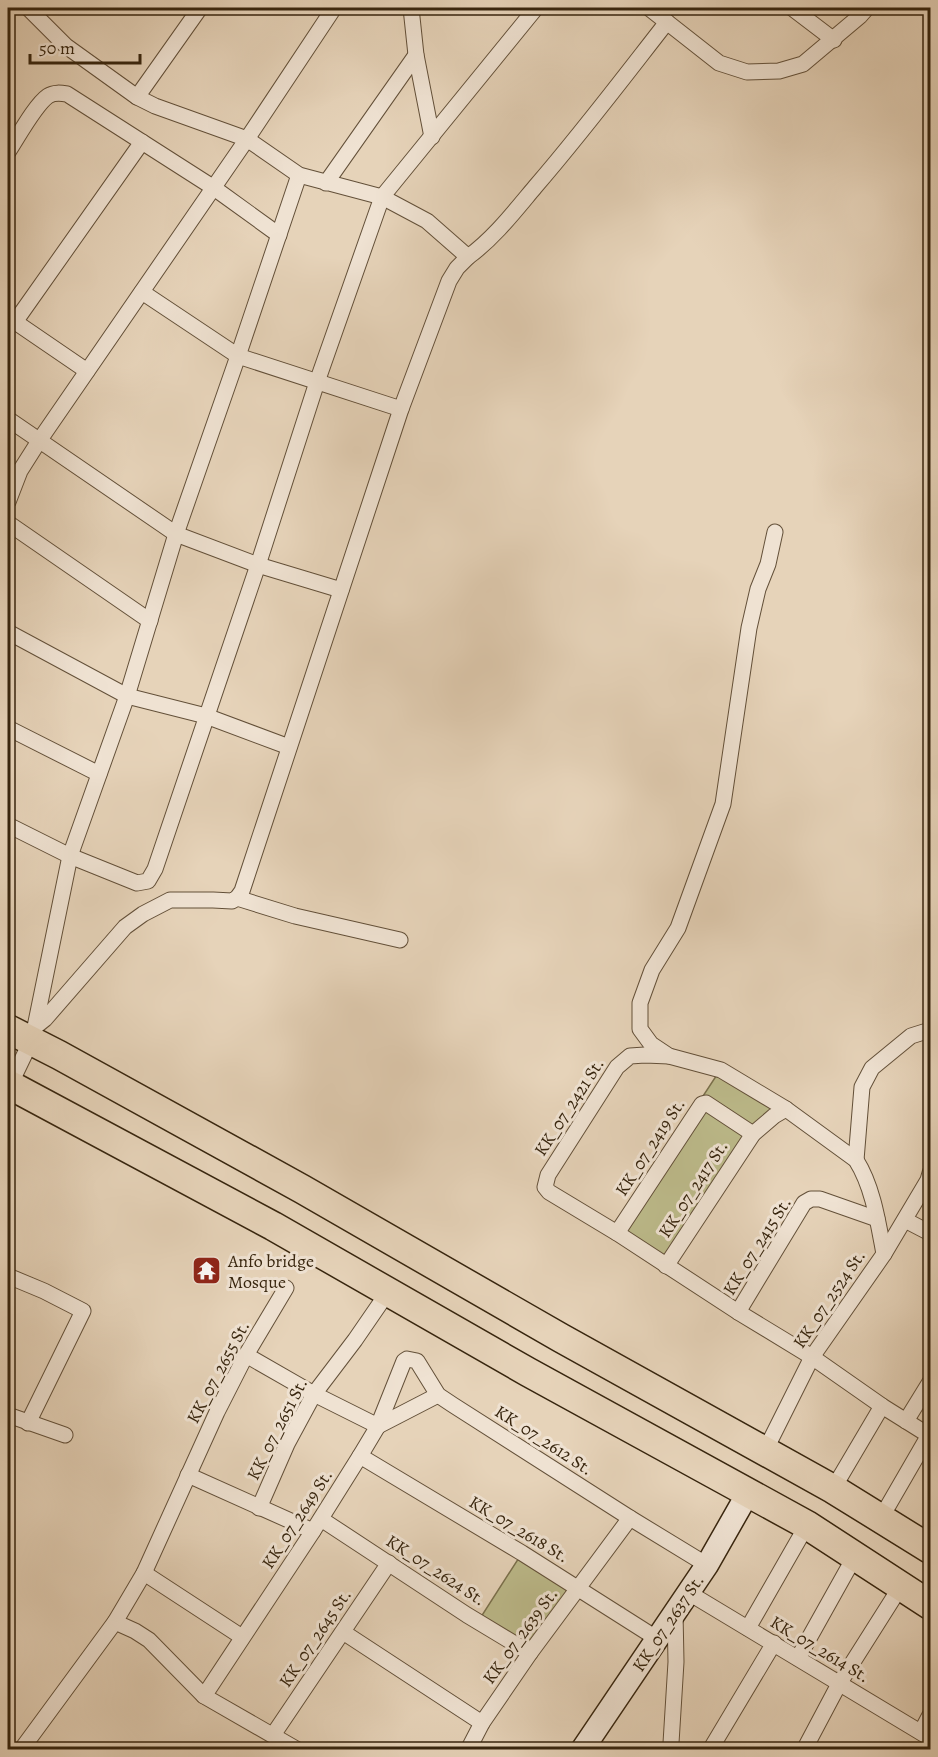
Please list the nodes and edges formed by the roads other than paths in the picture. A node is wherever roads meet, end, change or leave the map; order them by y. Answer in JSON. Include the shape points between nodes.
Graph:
{"nodes":[{"id":1,"x":27,"y":8,"type":"edge"},
{"id":2,"x":200,"y":8,"type":"edge"},
{"id":3,"x":334,"y":8,"type":"edge"},
{"id":4,"x":411,"y":8,"type":"edge"},
{"id":5,"x":536,"y":8,"type":"edge"},
{"id":6,"x":649,"y":8,"type":"edge"},
{"id":7,"x":792,"y":8,"type":"edge"},
{"id":8,"x":867,"y":8,"type":"edge"},
{"id":9,"x":667,"y":22,"type":"junction"},
{"id":10,"x":834,"y":40,"type":"junction"},
{"id":11,"x":416,"y":55,"type":"junction"},
{"id":12,"x":137,"y":97,"type":"junction"},
{"id":13,"x":432,"y":137,"type":"junction"},
{"id":14,"x":247,"y":139,"type":"junction"},
{"id":15,"x":142,"y":142,"type":"junction"},
{"id":16,"x":8,"y":152,"type":"edge"},
{"id":17,"x":299,"y":175,"type":"junction"},
{"id":18,"x":326,"y":183,"type":"junction"},
{"id":19,"x":214,"y":188,"type":"junction"},
{"id":20,"x":382,"y":197,"type":"junction"},
{"id":21,"x":279,"y":235,"type":"junction"},
{"id":22,"x":468,"y":257,"type":"junction"},
{"id":23,"x":142,"y":292,"type":"junction"},
{"id":24,"x":11,"y":320,"type":"edge"},
{"id":25,"x":238,"y":356,"type":"junction"},
{"id":26,"x":87,"y":371,"type":"junction"},
{"id":27,"x":317,"y":382,"type":"junction"},
{"id":28,"x":401,"y":409,"type":"junction"},
{"id":29,"x":8,"y":419,"type":"edge"},
{"id":30,"x":39,"y":441,"type":"junction"},
{"id":31,"x":8,"y":502,"type":"edge"},
{"id":32,"x":8,"y":523,"type":"edge"},
{"id":33,"x":775,"y":532,"type":"dead end"},
{"id":34,"x":176,"y":534,"type":"junction"},
{"id":35,"x":258,"y":565,"type":"junction"},
{"id":36,"x":340,"y":590,"type":"junction"},
{"id":37,"x":150,"y":621,"type":"junction"},
{"id":38,"x":8,"y":632,"type":"edge"},
{"id":39,"x":127,"y":696,"type":"junction"},
{"id":40,"x":206,"y":716,"type":"junction"},
{"id":41,"x":8,"y":728,"type":"edge"},
{"id":42,"x":289,"y":747,"type":"junction"},
{"id":43,"x":99,"y":774,"type":"junction"},
{"id":44,"x":8,"y":825,"type":"edge"},
{"id":45,"x":70,"y":856,"type":"junction"},
{"id":46,"x":237,"y":898,"type":"junction"},
{"id":47,"x":400,"y":940,"type":"dead end"},
{"id":48,"x":930,"y":1029,"type":"edge"},
{"id":49,"x":25,"y":1032,"type":"edge"},
{"id":50,"x":669,"y":1056,"type":"junction"},
{"id":51,"x":8,"y":1086,"type":"edge"},
{"id":52,"x":786,"y":1109,"type":"junction"},
{"id":53,"x":753,"y":1134,"type":"junction"},
{"id":54,"x":856,"y":1160,"type":"junction"},
{"id":55,"x":930,"y":1173,"type":"edge"},
{"id":56,"x":877,"y":1219,"type":"junction"},
{"id":57,"x":905,"y":1220,"type":"junction"},
{"id":58,"x":617,"y":1233,"type":"junction"},
{"id":59,"x":930,"y":1233,"type":"edge"},
{"id":60,"x":884,"y":1254,"type":"junction"},
{"id":61,"x":666,"y":1266,"type":"junction"},
{"id":62,"x":8,"y":1276,"type":"edge"},
{"id":63,"x":286,"y":1288,"type":"dead end"},
{"id":64,"x":388,"y":1292,"type":"junction"},
{"id":65,"x":738,"y":1312,"type":"junction"},
{"id":66,"x":246,"y":1355,"type":"junction"},
{"id":67,"x":812,"y":1357,"type":"junction"},
{"id":68,"x":410,"y":1359,"type":"joint"},
{"id":69,"x":930,"y":1382,"type":"edge"},
{"id":70,"x":314,"y":1394,"type":"junction"},
{"id":71,"x":438,"y":1395,"type":"junction"},
{"id":72,"x":882,"y":1406,"type":"junction"},
{"id":73,"x":8,"y":1415,"type":"edge"},
{"id":74,"x":906,"y":1421,"type":"junction"},
{"id":75,"x":28,"y":1423,"type":"junction"},
{"id":76,"x":378,"y":1426,"type":"junction"},
{"id":77,"x":65,"y":1435,"type":"dead end"},
{"id":78,"x":930,"y":1435,"type":"edge"},
{"id":79,"x":360,"y":1456,"type":"junction"},
{"id":80,"x":776,"y":1457,"type":"junction"},
{"id":81,"x":188,"y":1475,"type":"junction"},
{"id":82,"x":833,"y":1489,"type":"junction"},
{"id":83,"x":758,"y":1498,"type":"junction"},
{"id":84,"x":259,"y":1508,"type":"junction"},
{"id":85,"x":630,"y":1518,"type":"junction"},
{"id":86,"x":881,"y":1518,"type":"junction"},
{"id":87,"x":317,"y":1525,"type":"junction"},
{"id":88,"x":807,"y":1525,"type":"junction"},
{"id":89,"x":929,"y":1545,"type":"edge"},
{"id":90,"x":855,"y":1556,"type":"junction"},
{"id":91,"x":389,"y":1563,"type":"junction"},
{"id":92,"x":707,"y":1565,"type":"junction"},
{"id":93,"x":144,"y":1574,"type":"junction"},
{"id":94,"x":900,"y":1586,"type":"junction"},
{"id":95,"x":579,"y":1588,"type":"junction"},
{"id":96,"x":689,"y":1593,"type":"junction"},
{"id":97,"x":930,"y":1605,"type":"edge"},
{"id":98,"x":675,"y":1612,"type":"junction"},
{"id":99,"x":115,"y":1623,"type":"junction"},
{"id":100,"x":748,"y":1628,"type":"junction"},
{"id":101,"x":343,"y":1632,"type":"junction"},
{"id":102,"x":242,"y":1637,"type":"junction"},
{"id":103,"x":656,"y":1638,"type":"junction"},
{"id":104,"x":774,"y":1643,"type":"junction"},
{"id":105,"x":530,"y":1653,"type":"junction"},
{"id":106,"x":798,"y":1658,"type":"junction"},
{"id":107,"x":839,"y":1684,"type":"junction"},
{"id":108,"x":204,"y":1696,"type":"junction"},
{"id":109,"x":930,"y":1715,"type":"edge"},
{"id":110,"x":482,"y":1724,"type":"junction"},
{"id":111,"x":273,"y":1735,"type":"junction"},
{"id":112,"x":926,"y":1735,"type":"edge"},
{"id":113,"x":21,"y":1749,"type":"edge"},
{"id":114,"x":298,"y":1749,"type":"edge"},
{"id":115,"x":468,"y":1749,"type":"edge"},
{"id":116,"x":582,"y":1749,"type":"edge"},
{"id":117,"x":672,"y":1749,"type":"edge"},
{"id":118,"x":710,"y":1749,"type":"edge"},
{"id":119,"x":804,"y":1749,"type":"edge"}],
"edges":[{"from":1,"to":12,"type":"street","via":[[66,46]]},
{"from":2,"to":12,"type":"street"},
{"from":3,"to":14,"type":"street"},
{"from":4,"to":11,"type":"street"},
{"from":5,"to":13,"type":"street"},
{"from":6,"to":9,"type":"street"},
{"from":7,"to":10,"type":"street"},
{"from":8,"to":10,"type":"street"},
{"from":9,"to":10,"type":"street","via":[[719,63],[747,72],[779,71],[803,64]]},
{"from":9,"to":22,"type":"street","via":[[557,162],[483,246]]},
{"from":11,"to":13,"type":"street"},
{"from":11,"to":18,"type":"street"},
{"from":12,"to":14,"type":"street"},
{"from":13,"to":20,"type":"street"},
{"from":14,"to":17,"type":"street"},
{"from":14,"to":19,"type":"street"},
{"from":15,"to":16,"type":"street","via":[[59,92],[49,95],[39,106]]},
{"from":15,"to":19,"type":"street"},
{"from":15,"to":24,"type":"street"},
{"from":17,"to":18,"type":"street"},
{"from":17,"to":21,"type":"street"},
{"from":18,"to":20,"type":"street"},
{"from":19,"to":21,"type":"street"},
{"from":19,"to":23,"type":"street"},
{"from":20,"to":22,"type":"street","via":[[426,221]]},
{"from":20,"to":27,"type":"street"},
{"from":21,"to":25,"type":"street"},
{"from":22,"to":28,"type":"street","via":[[449,281]]},
{"from":23,"to":25,"type":"street"},
{"from":23,"to":26,"type":"street"},
{"from":24,"to":26,"type":"street"},
{"from":25,"to":27,"type":"street"},
{"from":25,"to":34,"type":"street"},
{"from":26,"to":30,"type":"street"},
{"from":27,"to":28,"type":"street"},
{"from":27,"to":35,"type":"street"},
{"from":28,"to":36,"type":"street"},
{"from":29,"to":30,"type":"street"},
{"from":30,"to":31,"type":"street","via":[[20,471]]},
{"from":30,"to":34,"type":"street"},
{"from":32,"to":37,"type":"street"},
{"from":33,"to":50,"type":"street","via":[[749,627],[723,804],[678,928],[652,970],[640,1003],[640,1029],[651,1044]]},
{"from":34,"to":35,"type":"street"},
{"from":34,"to":37,"type":"street"},
{"from":35,"to":36,"type":"street"},
{"from":35,"to":40,"type":"street"},
{"from":36,"to":42,"type":"street"},
{"from":37,"to":39,"type":"street"},
{"from":38,"to":39,"type":"street"},
{"from":39,"to":40,"type":"street"},
{"from":39,"to":43,"type":"street"},
{"from":40,"to":42,"type":"street"},
{"from":40,"to":45,"type":"street","via":[[148,881],[137,883]]},
{"from":41,"to":43,"type":"street"},
{"from":42,"to":46,"type":"street"},
{"from":43,"to":45,"type":"street"},
{"from":44,"to":45,"type":"street"},
{"from":45,"to":49,"type":"street"},
{"from":46,"to":47,"type":"street"},
{"from":46,"to":49,"type":"street","via":[[170,900],[143,914],[125,927],[45,1019]]},
{"from":48,"to":54,"type":"street","via":[[911,1036],[872,1068],[862,1087]]},
{"from":49,"to":51,"type":"street"},
{"from":49,"to":80,"type":"highway"},
{"from":50,"to":52,"type":"street","via":[[721,1070]]},
{"from":50,"to":58,"type":"street","name":"KK_07_2421 St.","via":[[630,1056],[617,1067],[548,1175],[545,1187],[549,1192]]},
{"from":51,"to":64,"type":"highway","via":[[225,1200]]},
{"from":52,"to":53,"type":"street","name":"KK_07_2417 St."},
{"from":52,"to":54,"type":"street"},
{"from":53,"to":58,"type":"street","name":"KK_07_2419 St.","via":[[702,1104]]},
{"from":53,"to":61,"type":"street","name":"KK_07_2417 St."},
{"from":54,"to":56,"type":"street","via":[[864,1172]]},
{"from":55,"to":57,"type":"street","name":"KK_07_2524 St."},
{"from":56,"to":60,"type":"street"},
{"from":56,"to":65,"type":"street","name":"KK_07_2415 St.","via":[[820,1198],[804,1203]]},
{"from":57,"to":59,"type":"street"},
{"from":57,"to":60,"type":"street","name":"KK_07_2524 St."},
{"from":58,"to":61,"type":"street"},
{"from":60,"to":67,"type":"street","name":"KK_07_2524 St."},
{"from":61,"to":65,"type":"street"},
{"from":62,"to":75,"type":"street","via":[[83,1311]]},
{"from":63,"to":66,"type":"street","name":"KK_07_2655 St."},
{"from":64,"to":70,"type":"street","name":"KK_07_2651 St."},
{"from":64,"to":83,"type":"highway"},
{"from":65,"to":67,"type":"street"},
{"from":66,"to":70,"type":"street"},
{"from":66,"to":81,"type":"street","name":"KK_07_2655 St."},
{"from":67,"to":72,"type":"street"},
{"from":67,"to":80,"type":"street","name":"KK_07_2524 St."},
{"from":68,"to":71,"type":"street","name":"KK_07_2612 St.","via":[[417,1361]]},
{"from":68,"to":76,"type":"street","name":"KK_07_2649 St.","via":[[404,1361]]},
{"from":69,"to":74,"type":"street"},
{"from":70,"to":76,"type":"street"},
{"from":70,"to":84,"type":"street","name":"KK_07_2651 St."},
{"from":71,"to":76,"type":"street"},
{"from":71,"to":85,"type":"street","name":"KK_07_2612 St."},
{"from":72,"to":74,"type":"street"},
{"from":72,"to":82,"type":"street"},
{"from":73,"to":75,"type":"street"},
{"from":74,"to":78,"type":"street"},
{"from":75,"to":77,"type":"street"},
{"from":76,"to":79,"type":"street","name":"KK_07_2649 St."},
{"from":78,"to":86,"type":"street"},
{"from":79,"to":87,"type":"street","name":"KK_07_2649 St."},
{"from":79,"to":95,"type":"street","name":"KK_07_2618 St."},
{"from":80,"to":82,"type":"highway"},
{"from":80,"to":83,"type":"highway"},
{"from":81,"to":84,"type":"street","name":"KK_07_2624 St."},
{"from":81,"to":93,"type":"street","name":"KK_07_2655 St."},
{"from":82,"to":86,"type":"highway"},
{"from":83,"to":88,"type":"highway"},
{"from":83,"to":92,"type":"street","name":"KK_07_2637 St."},
{"from":84,"to":87,"type":"street","name":"KK_07_2624 St."},
{"from":85,"to":92,"type":"street","name":"KK_07_2612 St."},
{"from":85,"to":95,"type":"street","name":"KK_07_2639 St."},
{"from":86,"to":89,"type":"highway"},
{"from":87,"to":91,"type":"street","name":"KK_07_2624 St."},
{"from":87,"to":102,"type":"street","name":"KK_07_2649 St."},
{"from":88,"to":90,"type":"highway"},
{"from":88,"to":100,"type":"street"},
{"from":90,"to":94,"type":"highway"},
{"from":90,"to":106,"type":"street"},
{"from":91,"to":101,"type":"street","name":"KK_07_2645 St."},
{"from":91,"to":105,"type":"street","name":"KK_07_2624 St."},
{"from":92,"to":96,"type":"street","name":"KK_07_2637 St."},
{"from":93,"to":99,"type":"street","name":"KK_07_2655 St."},
{"from":93,"to":102,"type":"street"},
{"from":94,"to":97,"type":"highway"},
{"from":94,"to":107,"type":"street"},
{"from":95,"to":103,"type":"street","name":"KK_07_2618 St."},
{"from":95,"to":105,"type":"street","name":"KK_07_2639 St."},
{"from":96,"to":98,"type":"street","name":"KK_07_2637 St."},
{"from":96,"to":100,"type":"street","name":"KK_07_2614 St."},
{"from":98,"to":103,"type":"street","name":"KK_07_2637 St."},
{"from":98,"to":117,"type":"street"},
{"from":99,"to":108,"type":"street","via":[[149,1640]]},
{"from":99,"to":113,"type":"street","name":"KK_07_2655 St."},
{"from":100,"to":104,"type":"street","name":"KK_07_2614 St."},
{"from":101,"to":110,"type":"street"},
{"from":101,"to":111,"type":"street","name":"KK_07_2645 St."},
{"from":102,"to":108,"type":"street","name":"KK_07_2649 St."},
{"from":103,"to":116,"type":"street","name":"KK_07_2637 St."},
{"from":104,"to":106,"type":"street","name":"KK_07_2614 St."},
{"from":104,"to":118,"type":"street"},
{"from":105,"to":110,"type":"street","name":"KK_07_2639 St."},
{"from":106,"to":107,"type":"street","name":"KK_07_2614 St."},
{"from":107,"to":112,"type":"street","name":"KK_07_2614 St."},
{"from":107,"to":119,"type":"street"},
{"from":108,"to":111,"type":"street"},
{"from":109,"to":112,"type":"street"},
{"from":110,"to":115,"type":"street","name":"KK_07_2639 St."},
{"from":111,"to":114,"type":"street"}]}
